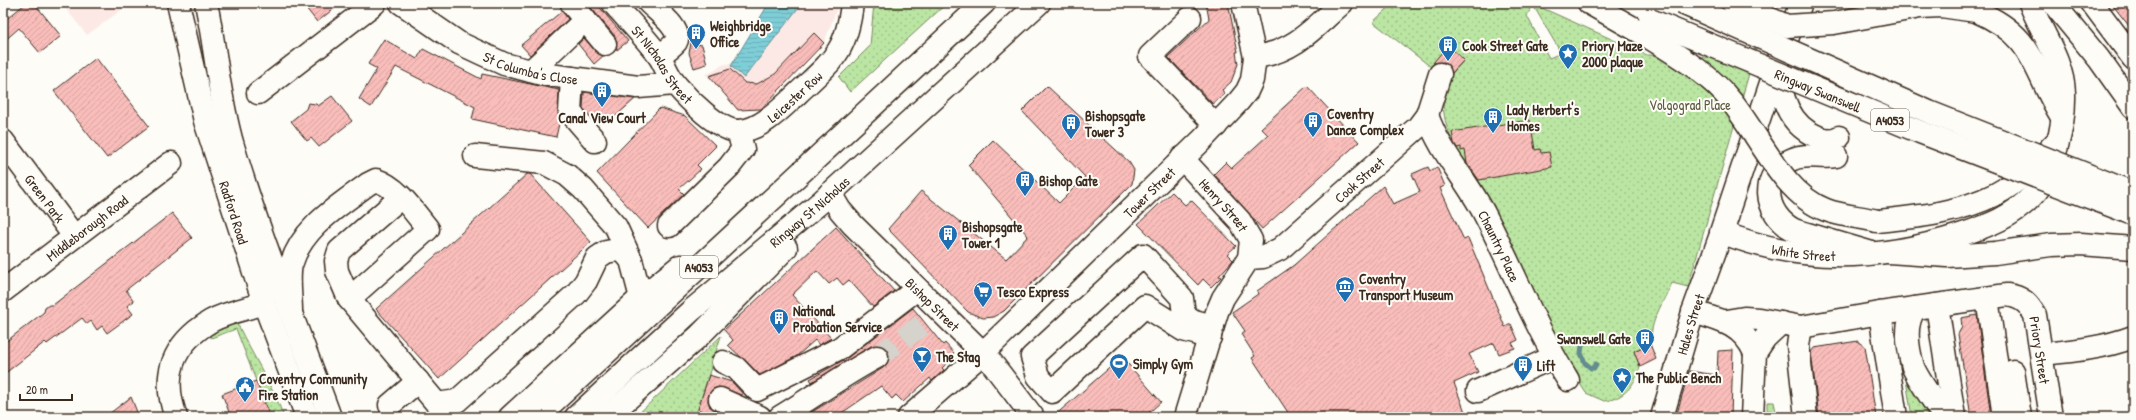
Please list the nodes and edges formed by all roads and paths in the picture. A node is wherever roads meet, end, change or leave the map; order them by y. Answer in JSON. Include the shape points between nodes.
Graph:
{"nodes":[{"id":1,"x":178,"y":3,"type":"edge"},
{"id":2,"x":206,"y":3,"type":"edge"},
{"id":3,"x":375,"y":3,"type":"edge"},
{"id":4,"x":401,"y":3,"type":"edge"},
{"id":5,"x":613,"y":3,"type":"edge"},
{"id":6,"x":649,"y":3,"type":"edge"},
{"id":7,"x":852,"y":3,"type":"edge"},
{"id":8,"x":984,"y":3,"type":"edge"},
{"id":9,"x":1039,"y":3,"type":"edge"},
{"id":10,"x":1243,"y":3,"type":"edge"},
{"id":11,"x":1342,"y":3,"type":"edge"},
{"id":12,"x":1589,"y":3,"type":"edge"},
{"id":13,"x":1593,"y":3,"type":"edge"},
{"id":14,"x":1682,"y":3,"type":"edge"},
{"id":15,"x":1733,"y":3,"type":"edge"},
{"id":16,"x":1801,"y":3,"type":"edge"},
{"id":17,"x":1810,"y":3,"type":"edge"},
{"id":18,"x":2030,"y":3,"type":"edge"},
{"id":19,"x":2054,"y":3,"type":"edge"},
{"id":20,"x":2092,"y":3,"type":"edge"},
{"id":21,"x":572,"y":4,"type":"edge"},
{"id":22,"x":1190,"y":18,"type":"dead end"},
{"id":23,"x":585,"y":20,"type":"junction"},
{"id":24,"x":1646,"y":27,"type":"junction"},
{"id":25,"x":605,"y":44,"type":"dead end"},
{"id":26,"x":659,"y":56,"type":"junction"},
{"id":27,"x":1255,"y":57,"type":"junction"},
{"id":28,"x":2133,"y":58,"type":"edge"},
{"id":29,"x":530,"y":71,"type":"junction"},
{"id":30,"x":1778,"y":72,"type":"junction"},
{"id":31,"x":1440,"y":74,"type":"dead end"},
{"id":32,"x":572,"y":78,"type":"junction"},
{"id":33,"x":675,"y":84,"type":"junction"},
{"id":34,"x":258,"y":92,"type":"dead end"},
{"id":35,"x":2133,"y":107,"type":"edge"},
{"id":36,"x":1427,"y":115,"type":"junction"},
{"id":37,"x":2062,"y":117,"type":"junction"},
{"id":38,"x":1216,"y":126,"type":"junction"},
{"id":39,"x":1801,"y":127,"type":"junction"},
{"id":40,"x":738,"y":131,"type":"junction"},
{"id":41,"x":2058,"y":140,"type":"junction"},
{"id":42,"x":595,"y":141,"type":"dead end"},
{"id":43,"x":3,"y":142,"type":"edge"},
{"id":44,"x":825,"y":150,"type":"junction"},
{"id":45,"x":475,"y":156,"type":"dead end"},
{"id":46,"x":1182,"y":158,"type":"junction"},
{"id":47,"x":1792,"y":159,"type":"junction"},
{"id":48,"x":170,"y":163,"type":"dead end"},
{"id":49,"x":2133,"y":193,"type":"edge"},
{"id":50,"x":826,"y":197,"type":"junction"},
{"id":51,"x":400,"y":198,"type":"junction"},
{"id":52,"x":2133,"y":214,"type":"edge"},
{"id":53,"x":670,"y":226,"type":"dead end"},
{"id":54,"x":1721,"y":232,"type":"junction"},
{"id":55,"x":74,"y":236,"type":"junction"},
{"id":56,"x":2133,"y":248,"type":"edge"},
{"id":57,"x":1882,"y":253,"type":"junction"},
{"id":58,"x":1249,"y":258,"type":"junction"},
{"id":59,"x":631,"y":260,"type":"junction"},
{"id":60,"x":917,"y":288,"type":"junction"},
{"id":61,"x":3,"y":291,"type":"edge"},
{"id":62,"x":641,"y":298,"type":"junction"},
{"id":63,"x":349,"y":299,"type":"junction"},
{"id":64,"x":264,"y":303,"type":"junction"},
{"id":65,"x":1937,"y":305,"type":"junction"},
{"id":66,"x":1916,"y":308,"type":"junction"},
{"id":67,"x":1988,"y":308,"type":"junction"},
{"id":68,"x":291,"y":312,"type":"junction"},
{"id":69,"x":1693,"y":312,"type":"junction"},
{"id":70,"x":1880,"y":313,"type":"junction"},
{"id":71,"x":1726,"y":321,"type":"junction"},
{"id":72,"x":1791,"y":325,"type":"junction"},
{"id":73,"x":1212,"y":332,"type":"junction"},
{"id":74,"x":2133,"y":337,"type":"edge"},
{"id":75,"x":983,"y":353,"type":"junction"},
{"id":76,"x":1755,"y":353,"type":"junction"},
{"id":77,"x":2043,"y":354,"type":"junction"},
{"id":78,"x":877,"y":357,"type":"tunnel mouth"},
{"id":79,"x":1554,"y":357,"type":"junction"},
{"id":80,"x":723,"y":362,"type":"dead end"},
{"id":81,"x":1568,"y":380,"type":"dead end"},
{"id":82,"x":418,"y":381,"type":"junction"},
{"id":83,"x":1478,"y":391,"type":"dead end"},
{"id":84,"x":720,"y":399,"type":"dead end"},
{"id":85,"x":390,"y":405,"type":"dead end"},
{"id":86,"x":591,"y":412,"type":"edge"},
{"id":87,"x":176,"y":417,"type":"edge"},
{"id":88,"x":307,"y":417,"type":"edge"},
{"id":89,"x":330,"y":417,"type":"edge"},
{"id":90,"x":510,"y":417,"type":"edge"},
{"id":91,"x":537,"y":417,"type":"edge"},
{"id":92,"x":760,"y":417,"type":"edge"},
{"id":93,"x":780,"y":417,"type":"edge"},
{"id":94,"x":910,"y":417,"type":"edge"},
{"id":95,"x":1034,"y":417,"type":"edge"},
{"id":96,"x":1185,"y":417,"type":"edge"},
{"id":97,"x":1662,"y":417,"type":"edge"},
{"id":98,"x":1752,"y":417,"type":"edge"},
{"id":99,"x":1806,"y":417,"type":"edge"},
{"id":100,"x":1896,"y":417,"type":"edge"},
{"id":101,"x":1944,"y":417,"type":"edge"},
{"id":102,"x":1954,"y":417,"type":"edge"},
{"id":103,"x":2004,"y":417,"type":"edge"},
{"id":104,"x":2020,"y":417,"type":"edge"},
{"id":105,"x":2052,"y":417,"type":"edge"}],
"edges":[{"from":1,"to":64,"type":"main road","name":"Radford Road","via":[[205,122]]},
{"from":2,"to":68,"type":"main road","name":"Radford Road","via":[[232,145]]},
{"from":3,"to":34,"type":"main road"},
{"from":4,"to":29,"type":"main road","name":"St Columba's Close","via":[[459,43],[504,64]]},
{"from":5,"to":26,"type":"main road","name":"St Nicholas Street"},
{"from":6,"to":26,"type":"main road","via":[[676,29],[678,36],[676,42]]},
{"from":7,"to":40,"type":"main road","name":"Leicester Row","via":[[850,24],[843,46],[829,64],[772,116],[748,129]]},
{"from":8,"to":44,"type":"main road","number":"A4053"},
{"from":9,"to":50,"type":"main road","name":"Ringway St Nicholas"},
{"from":10,"to":27,"type":"main road","name":"Tower Street"},
{"from":11,"to":27,"type":"main road","via":[[1294,45]]},
{"from":12,"to":24,"type":"main road"},
{"from":13,"to":24,"type":"main road","name":"Ringway Swanswell","number":"A4053"},
{"from":14,"to":49,"type":"main road","name":"Ringway Swanswell","number":"A4053","bridge":true,"via":[[1929,112]]},
{"from":15,"to":37,"type":"main road","bridge":true,"via":[[1787,26],[1834,23],[1920,7],[1942,6],[1976,11],[2008,28],[2020,39],[2029,51],[2049,97]]},
{"from":16,"to":30,"type":"main road"},
{"from":17,"to":30,"type":"main road"},
{"from":18,"to":37,"type":"main road","name":"White Street","via":[[2058,62],[2064,92]]},
{"from":19,"to":35,"type":"main road"},
{"from":20,"to":28,"type":"main road"},
{"from":21,"to":23,"type":"main road"},
{"from":22,"to":38,"type":"main road","via":[[1150,56]]},
{"from":23,"to":25,"type":"main road"},
{"from":23,"to":29,"type":"main road"},
{"from":24,"to":41,"type":"main road","bridge":true,"via":[[1710,78],[1731,101],[1784,176],[1807,200],[1826,210],[1877,221],[1918,217],[1968,207],[1997,194],[2018,179]]},
{"from":24,"to":52,"type":"main road","name":"Ringway Swanswell","number":"A4053","bridge":true},
{"from":26,"to":33,"type":"main road","name":"St Nicholas Street"},
{"from":27,"to":38,"type":"main road","name":"Tower Street","via":[[1252,80],[1247,91]]},
{"from":29,"to":32,"type":"main road","name":"St Columba's Close"},
{"from":30,"to":39,"type":"main road","via":[[1787,110]]},
{"from":30,"to":54,"type":"main road"},
{"from":31,"to":36,"type":"main road","name":"Cook Street"},
{"from":32,"to":33,"type":"main road","name":"St Columba's Close","via":[[638,87]]},
{"from":32,"to":42,"type":"main road","via":[[570,112]]},
{"from":33,"to":40,"type":"main road","name":"St Nicholas Street","via":[[698,107],[727,129]]},
{"from":36,"to":58,"type":"main road","name":"Cook Street","via":[[1407,137],[1280,249],[1263,257]]},
{"from":36,"to":79,"type":"main road","name":"Chauntry Place","via":[[1438,141],[1486,216]]},
{"from":37,"to":41,"type":"main road","name":"White Street"},
{"from":38,"to":46,"type":"main road","name":"Tower Street"},
{"from":39,"to":47,"type":"main road","via":[[1802,145]]},
{"from":39,"to":47,"type":"main road","via":[[1808,133],[1834,140],[1838,147]]},
{"from":40,"to":53,"type":"main road","via":[[743,149],[729,167]]},
{"from":41,"to":57,"type":"main road","name":"White Street","via":[[2044,180],[2034,194],[2011,214],[1934,244]]},
{"from":43,"to":55,"type":"main road","name":"Green Park"},
{"from":44,"to":62,"type":"main road"},
{"from":44,"to":91,"type":"main road","number":"A4053"},
{"from":45,"to":59,"type":"main road","via":[[544,163],[567,175],[583,189],[616,227]]},
{"from":46,"to":58,"type":"main road","name":"Henry Street","via":[[1240,221],[1251,240]]},
{"from":46,"to":75,"type":"main road","name":"Tower Street"},
{"from":47,"to":57,"type":"main road","via":[[1776,172],[1769,190],[1776,217],[1783,225]]},
{"from":48,"to":55,"type":"main road","name":"Middleborough Road"},
{"from":50,"to":60,"type":"main road","name":"Bishop Street"},
{"from":50,"to":86,"type":"main road","name":"Ringway St Nicholas","via":[[795,239],[699,336]]},
{"from":51,"to":63,"type":"main road","via":[[339,251],[336,260],[337,272]]},
{"from":51,"to":63,"type":"main road","via":[[428,230]]},
{"from":51,"to":68,"type":"main road","via":[[386,183],[376,180],[304,237],[290,266]]},
{"from":54,"to":57,"type":"main road","name":"White Street","via":[[1744,242],[1803,254],[1842,256]]},
{"from":54,"to":69,"type":"main road","name":"Hales Street"},
{"from":55,"to":61,"type":"main road","name":"Middleborough Road"},
{"from":56,"to":57,"type":"main road","via":[[2081,244],[1947,256]]},
{"from":58,"to":73,"type":"main road","via":[[1223,298]]},
{"from":59,"to":62,"type":"main road"},
{"from":59,"to":82,"type":"main road","via":[[617,250],[606,252],[597,258],[586,281],[576,294],[457,401],[437,404]]},
{"from":60,"to":75,"type":"main road","name":"Bishop Street","via":[[932,317]]},
{"from":60,"to":80,"type":"main road","via":[[840,348],[758,390],[736,368]]},
{"from":62,"to":90,"type":"main road"},
{"from":63,"to":82,"type":"main road"},
{"from":64,"to":87,"type":"main road","via":[[212,321],[182,348],[169,373],[169,392]]},
{"from":64,"to":88,"type":"main road","name":"Radford Road"},
{"from":65,"to":66,"type":"main road","name":"Priory Street"},
{"from":65,"to":67,"type":"main road","name":"Priory Street"},
{"from":65,"to":102,"type":"main road"},
{"from":66,"to":70,"type":"main road","name":"Priory Street"},
{"from":66,"to":101,"type":"main road","via":[[1908,320],[1914,368]]},
{"from":67,"to":77,"type":"main road","name":"Priory Street","via":[[2007,295],[2018,296],[2024,300],[2035,315]]},
{"from":67,"to":103,"type":"main road"},
{"from":67,"to":104,"type":"main road","via":[[2006,327]]},
{"from":68,"to":89,"type":"main road","name":"Radford Road"},
{"from":69,"to":71,"type":"main road"},
{"from":69,"to":97,"type":"main road","name":"Hales Street"},
{"from":70,"to":72,"type":"main road","name":"Priory Street"},
{"from":70,"to":100,"type":"main road"},
{"from":71,"to":72,"type":"main road","via":[[1744,318],[1767,319]]},
{"from":71,"to":76,"type":"main road","via":[[1747,337]]},
{"from":72,"to":76,"type":"main road","via":[[1765,338]]},
{"from":72,"to":99,"type":"main road","via":[[1798,345]]},
{"from":73,"to":73,"type":"main road","via":[[1183,330],[1145,306],[1052,392],[1038,376],[1032,357],[1142,255],[1182,298],[1184,315]]},
{"from":73,"to":96,"type":"main road"},
{"from":74,"to":77,"type":"main road","via":[[2086,349]]},
{"from":75,"to":94,"type":"main road","name":"Tower Street"},
{"from":75,"to":95,"type":"main road","name":"Bishop Street"},
{"from":76,"to":98,"type":"main road"},
{"from":77,"to":105,"type":"main road","name":"Priory Street"},
{"from":78,"to":93,"type":"main road","via":[[844,375]]},
{"from":79,"to":81,"type":"main road","name":"Chauntry Place"},
{"from":79,"to":83,"type":"main road"},
{"from":82,"to":85,"type":"main road"},
{"from":84,"to":92,"type":"main road"}]}
